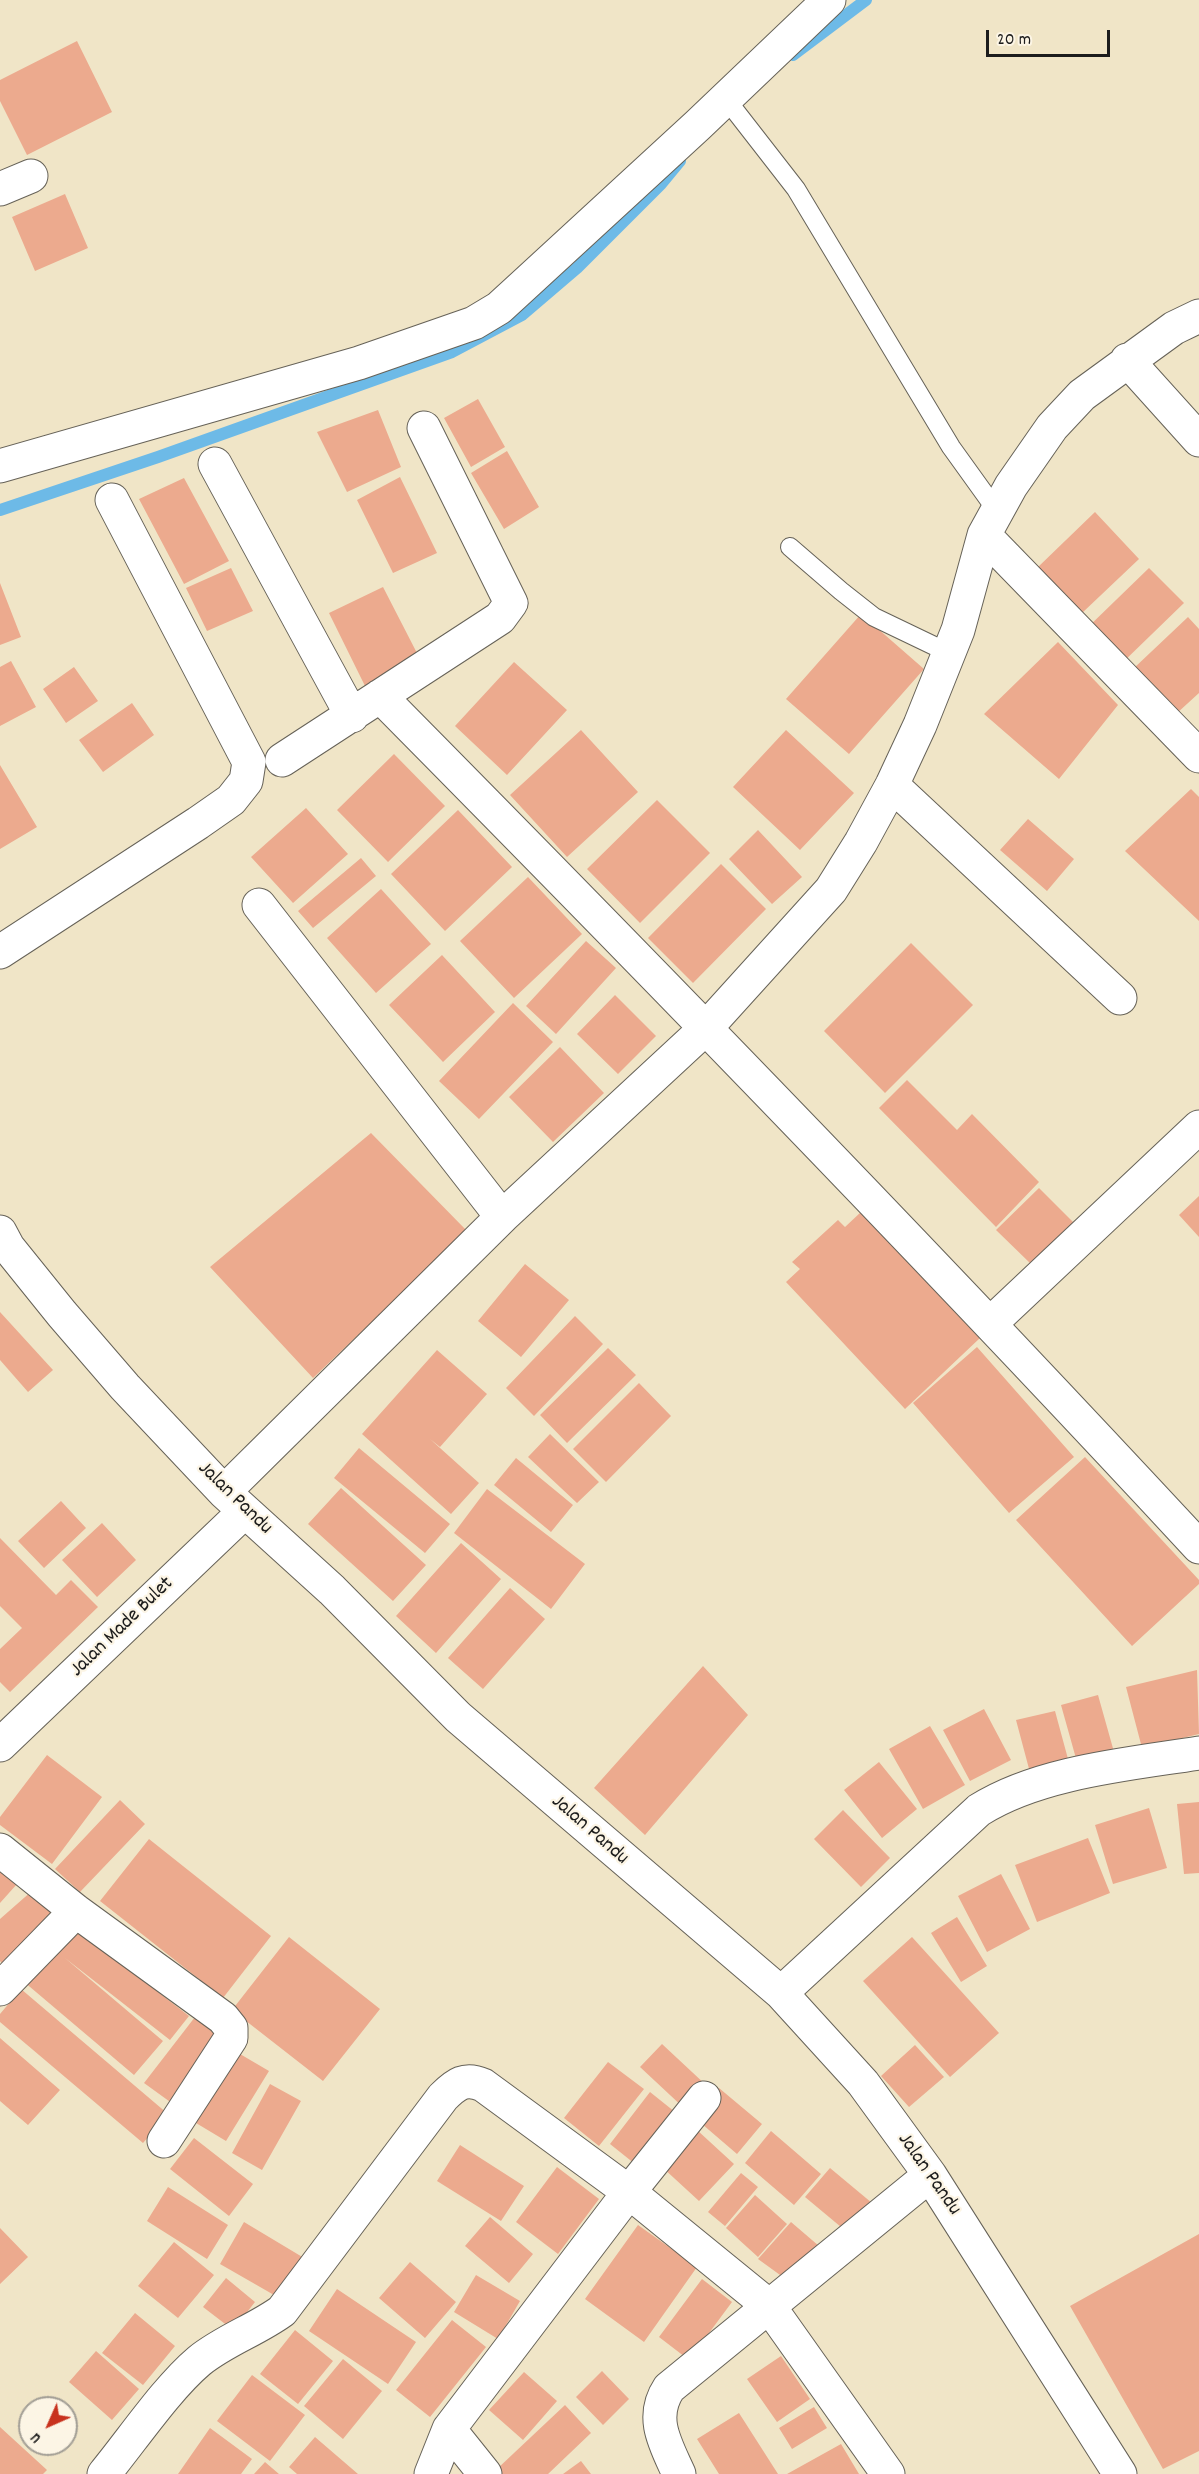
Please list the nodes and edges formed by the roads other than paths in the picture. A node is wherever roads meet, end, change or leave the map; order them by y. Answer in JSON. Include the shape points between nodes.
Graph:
{"nodes":[{"id":1,"x":829,"y":0,"type":"edge"},
{"id":2,"x":729,"y":103,"type":"junction"},
{"id":3,"x":31,"y":177,"type":"dead end"},
{"id":4,"x":0,"y":189,"type":"edge"},
{"id":5,"x":1199,"y":316,"type":"edge"},
{"id":6,"x":1128,"y":360,"type":"junction"},
{"id":7,"x":424,"y":428,"type":"dead end"},
{"id":8,"x":1199,"y":440,"type":"edge"},
{"id":9,"x":215,"y":464,"type":"dead end"},
{"id":10,"x":0,"y":466,"type":"edge"},
{"id":11,"x":112,"y":500,"type":"dead end"},
{"id":12,"x":990,"y":523,"type":"junction"},
{"id":13,"x":790,"y":547,"type":"dead end"},
{"id":14,"x":949,"y":653,"type":"junction"},
{"id":15,"x":380,"y":696,"type":"junction"},
{"id":16,"x":352,"y":716,"type":"junction"},
{"id":17,"x":1199,"y":756,"type":"edge"},
{"id":18,"x":282,"y":760,"type":"dead end"},
{"id":19,"x":892,"y":786,"type":"junction"},
{"id":20,"x":259,"y":905,"type":"dead end"},
{"id":21,"x":0,"y":952,"type":"edge"},
{"id":22,"x":1120,"y":998,"type":"dead end"},
{"id":23,"x":707,"y":1027,"type":"junction"},
{"id":24,"x":1199,"y":1127,"type":"edge"},
{"id":25,"x":502,"y":1217,"type":"junction"},
{"id":26,"x":0,"y":1232,"type":"edge"},
{"id":27,"x":992,"y":1323,"type":"junction"},
{"id":28,"x":235,"y":1502,"type":"junction"},
{"id":29,"x":1199,"y":1547,"type":"edge"},
{"id":30,"x":0,"y":1745,"type":"edge"},
{"id":31,"x":1199,"y":1753,"type":"edge"},
{"id":32,"x":0,"y":1850,"type":"edge"},
{"id":33,"x":76,"y":1911,"type":"junction"},
{"id":34,"x":0,"y":1989,"type":"edge"},
{"id":35,"x":780,"y":1993,"type":"junction"},
{"id":36,"x":704,"y":2098,"type":"dead end"},
{"id":37,"x":164,"y":2141,"type":"dead end"},
{"id":38,"x":930,"y":2175,"type":"junction"},
{"id":39,"x":629,"y":2192,"type":"junction"},
{"id":40,"x":769,"y":2306,"type":"junction"},
{"id":41,"x":449,"y":2429,"type":"junction"},
{"id":42,"x":104,"y":2474,"type":"edge"},
{"id":43,"x":431,"y":2474,"type":"edge"},
{"id":44,"x":485,"y":2474,"type":"edge"},
{"id":45,"x":679,"y":2474,"type":"edge"},
{"id":46,"x":888,"y":2474,"type":"edge"},
{"id":47,"x":1120,"y":2474,"type":"edge"}],
"edges":[{"from":1,"to":2,"type":"street"},
{"from":2,"to":10,"type":"street","via":[[499,308],[474,323],[359,363]]},
{"from":2,"to":12,"type":"lane","via":[[801,197],[945,436]]},
{"from":3,"to":4,"type":"street"},
{"from":5,"to":6,"type":"street","name":"Jalan Made Bulet"},
{"from":6,"to":8,"type":"street"},
{"from":6,"to":12,"type":"street","name":"Jalan Made Bulet","via":[[1082,395],[1052,428]]},
{"from":7,"to":15,"type":"street","via":[[510,603],[500,618]]},
{"from":9,"to":16,"type":"street"},
{"from":11,"to":21,"type":"street","via":[[249,762],[246,781],[231,800],[198,824]]},
{"from":12,"to":14,"type":"street","name":"Jalan Made Bulet"},
{"from":12,"to":17,"type":"street"},
{"from":13,"to":14,"type":"lane","via":[[874,617]]},
{"from":14,"to":19,"type":"street","name":"Jalan Made Bulet"},
{"from":15,"to":16,"type":"street"},
{"from":15,"to":23,"type":"street"},
{"from":16,"to":18,"type":"street"},
{"from":19,"to":22,"type":"street"},
{"from":19,"to":23,"type":"street","name":"Jalan Made Bulet","via":[[831,890]]},
{"from":20,"to":25,"type":"street"},
{"from":23,"to":25,"type":"street","name":"Jalan Made Bulet"},
{"from":23,"to":27,"type":"street"},
{"from":24,"to":27,"type":"street"},
{"from":25,"to":28,"type":"street","name":"Jalan Made Bulet"},
{"from":26,"to":28,"type":"street","name":"Jalan Pandu","via":[[8,1247],[125,1387]]},
{"from":27,"to":29,"type":"street"},
{"from":28,"to":30,"type":"street","name":"Jalan Made Bulet"},
{"from":28,"to":35,"type":"street","name":"Jalan Pandu","via":[[332,1590],[458,1717]]},
{"from":31,"to":35,"type":"street","via":[[1080,1772],[996,1799],[979,1810]]},
{"from":32,"to":33,"type":"street"},
{"from":33,"to":34,"type":"street"},
{"from":33,"to":37,"type":"street","via":[[223,2018],[231,2028],[231,2038]]},
{"from":35,"to":38,"type":"street","name":"Jalan Pandu","via":[[863,2083]]},
{"from":36,"to":39,"type":"street"},
{"from":38,"to":40,"type":"street"},
{"from":38,"to":47,"type":"street","name":"Jalan Pandu"},
{"from":39,"to":40,"type":"street"},
{"from":39,"to":41,"type":"street"},
{"from":39,"to":42,"type":"street","via":[[483,2085],[469,2081],[456,2084],[282,2311],[198,2362]]},
{"from":40,"to":45,"type":"street","via":[[663,2397],[660,2429]]},
{"from":40,"to":46,"type":"street"},
{"from":41,"to":43,"type":"street"},
{"from":41,"to":44,"type":"street"}]}
